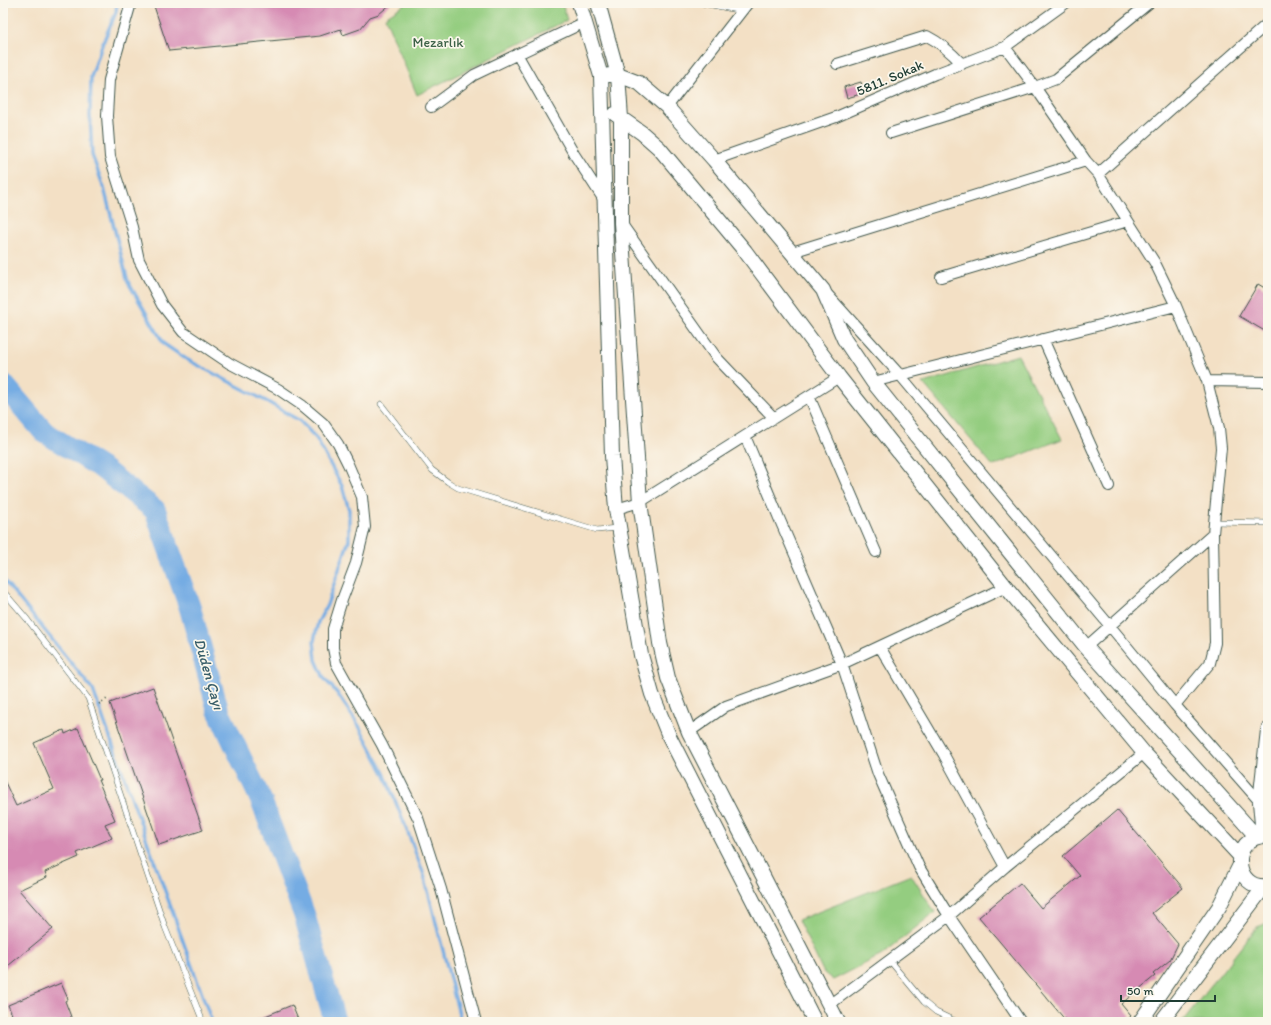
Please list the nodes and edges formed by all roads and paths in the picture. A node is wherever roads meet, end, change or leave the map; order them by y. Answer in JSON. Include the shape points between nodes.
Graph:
{"nodes":[{"id":1,"x":131,"y":3,"type":"edge"},
{"id":2,"x":579,"y":3,"type":"edge"},
{"id":3,"x":598,"y":3,"type":"edge"},
{"id":4,"x":702,"y":3,"type":"edge"},
{"id":5,"x":1066,"y":3,"type":"edge"},
{"id":6,"x":1150,"y":3,"type":"edge"},
{"id":7,"x":745,"y":7,"type":"edge"},
{"id":8,"x":585,"y":22,"type":"junction"},
{"id":9,"x":1268,"y":23,"type":"edge"},
{"id":10,"x":1005,"y":47,"type":"junction"},
{"id":11,"x":517,"y":54,"type":"junction"},
{"id":12,"x":837,"y":64,"type":"dead end"},
{"id":13,"x":962,"y":64,"type":"junction"},
{"id":14,"x":618,"y":75,"type":"junction"},
{"id":15,"x":601,"y":76,"type":"junction"},
{"id":16,"x":1035,"y":87,"type":"junction"},
{"id":17,"x":602,"y":102,"type":"junction"},
{"id":18,"x":431,"y":107,"type":"dead end"},
{"id":19,"x":667,"y":107,"type":"junction"},
{"id":20,"x":621,"y":118,"type":"junction"},
{"id":21,"x":891,"y":133,"type":"dead end"},
{"id":22,"x":714,"y":160,"type":"junction"},
{"id":23,"x":1086,"y":161,"type":"junction"},
{"id":24,"x":1098,"y":174,"type":"junction"},
{"id":25,"x":604,"y":200,"type":"junction"},
{"id":26,"x":1128,"y":221,"type":"junction"},
{"id":27,"x":621,"y":223,"type":"junction"},
{"id":28,"x":792,"y":252,"type":"junction"},
{"id":29,"x":941,"y":277,"type":"dead end"},
{"id":30,"x":823,"y":290,"type":"junction"},
{"id":31,"x":1176,"y":306,"type":"junction"},
{"id":32,"x":1043,"y":339,"type":"junction"},
{"id":33,"x":900,"y":375,"type":"junction"},
{"id":34,"x":839,"y":377,"type":"junction"},
{"id":35,"x":1207,"y":381,"type":"junction"},
{"id":36,"x":873,"y":382,"type":"junction"},
{"id":37,"x":1268,"y":382,"type":"edge"},
{"id":38,"x":809,"y":396,"type":"junction"},
{"id":39,"x":381,"y":404,"type":"dead end"},
{"id":40,"x":774,"y":418,"type":"junction"},
{"id":41,"x":745,"y":436,"type":"junction"},
{"id":42,"x":1109,"y":486,"type":"dead end"},
{"id":43,"x":640,"y":502,"type":"junction"},
{"id":44,"x":616,"y":510,"type":"junction"},
{"id":45,"x":1215,"y":522,"type":"junction"},
{"id":46,"x":1268,"y":523,"type":"edge"},
{"id":47,"x":619,"y":527,"type":"junction"},
{"id":48,"x":1213,"y":534,"type":"junction"},
{"id":49,"x":876,"y":552,"type":"dead end"},
{"id":50,"x":1006,"y":587,"type":"junction"},
{"id":51,"x":3,"y":591,"type":"edge"},
{"id":52,"x":1110,"y":626,"type":"junction"},
{"id":53,"x":880,"y":647,"type":"junction"},
{"id":54,"x":1086,"y":647,"type":"junction"},
{"id":55,"x":842,"y":664,"type":"junction"},
{"id":56,"x":1175,"y":706,"type":"junction"},
{"id":57,"x":1268,"y":730,"type":"edge"},
{"id":58,"x":689,"y":732,"type":"junction"},
{"id":59,"x":1144,"y":752,"type":"junction"},
{"id":60,"x":1260,"y":802,"type":"junction"},
{"id":61,"x":1263,"y":837,"type":"edge"},
{"id":62,"x":1240,"y":860,"type":"junction"},
{"id":63,"x":1005,"y":867,"type":"junction"},
{"id":64,"x":1266,"y":886,"type":"edge"},
{"id":65,"x":949,"y":916,"type":"junction"},
{"id":66,"x":889,"y":960,"type":"junction"},
{"id":67,"x":829,"y":1005,"type":"junction"},
{"id":68,"x":204,"y":1022,"type":"edge"},
{"id":69,"x":476,"y":1022,"type":"edge"},
{"id":70,"x":815,"y":1022,"type":"edge"},
{"id":71,"x":838,"y":1022,"type":"edge"},
{"id":72,"x":957,"y":1022,"type":"edge"},
{"id":73,"x":1021,"y":1022,"type":"edge"},
{"id":74,"x":1140,"y":1022,"type":"edge"},
{"id":75,"x":1161,"y":1022,"type":"edge"}],
"edges":[{"from":1,"to":69,"type":"street","via":[[109,80],[107,116],[110,157],[132,227],[139,260],[162,305],[183,332],[229,363],[278,388],[303,406],[323,423],[348,464],[362,497],[365,527],[356,563],[333,629],[336,664],[382,745],[418,818],[441,889]]},
{"from":2,"to":8,"type":"street"},
{"from":3,"to":14,"type":"street"},
{"from":4,"to":7,"type":"lane"},
{"from":5,"to":10,"type":"street","name":"5811. Sokak"},
{"from":6,"to":16,"type":"street","via":[[1056,79]]},
{"from":7,"to":19,"type":"street"},
{"from":8,"to":11,"type":"street"},
{"from":8,"to":15,"type":"street"},
{"from":9,"to":24,"type":"street"},
{"from":10,"to":13,"type":"street","name":"5811. Sokak"},
{"from":10,"to":16,"type":"street"},
{"from":11,"to":18,"type":"street","via":[[474,75]]},
{"from":11,"to":25,"type":"street","via":[[574,154]]},
{"from":12,"to":13,"type":"street","via":[[927,36],[952,53]]},
{"from":13,"to":22,"type":"street","name":"5811. Sokak","via":[[836,117]]},
{"from":14,"to":15,"type":"street"},
{"from":14,"to":19,"type":"street","via":[[640,83]]},
{"from":14,"to":20,"type":"street"},
{"from":15,"to":17,"type":"street"},
{"from":16,"to":21,"type":"street"},
{"from":16,"to":23,"type":"street"},
{"from":17,"to":20,"type":"street"},
{"from":17,"to":25,"type":"street"},
{"from":19,"to":22,"type":"street"},
{"from":20,"to":27,"type":"street"},
{"from":20,"to":34,"type":"street","via":[[659,148],[745,251]]},
{"from":22,"to":28,"type":"street"},
{"from":23,"to":24,"type":"street"},
{"from":23,"to":28,"type":"street"},
{"from":24,"to":26,"type":"street"},
{"from":25,"to":44,"type":"street"},
{"from":26,"to":29,"type":"street"},
{"from":26,"to":31,"type":"street","via":[[1155,263]]},
{"from":27,"to":40,"type":"street","via":[[716,357]]},
{"from":27,"to":43,"type":"street"},
{"from":28,"to":30,"type":"street"},
{"from":30,"to":33,"type":"street"},
{"from":30,"to":36,"type":"street","via":[[844,339]]},
{"from":31,"to":32,"type":"street"},
{"from":31,"to":35,"type":"street"},
{"from":32,"to":33,"type":"street"},
{"from":32,"to":42,"type":"street"},
{"from":33,"to":36,"type":"street"},
{"from":33,"to":52,"type":"street"},
{"from":34,"to":38,"type":"street"},
{"from":34,"to":50,"type":"street"},
{"from":35,"to":37,"type":"street"},
{"from":35,"to":45,"type":"street","via":[[1220,428],[1221,448]]},
{"from":36,"to":54,"type":"street"},
{"from":38,"to":40,"type":"street"},
{"from":38,"to":49,"type":"street"},
{"from":39,"to":47,"type":"lane","via":[[427,464],[438,476],[458,488],[597,530]]},
{"from":40,"to":41,"type":"street"},
{"from":41,"to":43,"type":"street"},
{"from":41,"to":55,"type":"street"},
{"from":43,"to":44,"type":"street"},
{"from":43,"to":58,"type":"street","via":[[660,643],[668,678]]},
{"from":44,"to":47,"type":"street"},
{"from":45,"to":46,"type":"lane"},
{"from":45,"to":48,"type":"street"},
{"from":47,"to":70,"type":"street","via":[[641,655],[652,694],[669,736]]},
{"from":48,"to":52,"type":"street"},
{"from":48,"to":56,"type":"street","via":[[1216,643],[1210,663]]},
{"from":50,"to":53,"type":"street"},
{"from":50,"to":59,"type":"street"},
{"from":51,"to":68,"type":"lane","via":[[88,698],[165,928]]},
{"from":52,"to":54,"type":"street"},
{"from":52,"to":56,"type":"street"},
{"from":53,"to":55,"type":"street"},
{"from":53,"to":63,"type":"street","via":[[944,755]]},
{"from":54,"to":61,"type":"street"},
{"from":55,"to":58,"type":"street","via":[[726,706]]},
{"from":55,"to":65,"type":"street","via":[[878,774],[919,867]]},
{"from":56,"to":60,"type":"street"},
{"from":57,"to":60,"type":"street"},
{"from":58,"to":67,"type":"street"},
{"from":59,"to":62,"type":"street"},
{"from":59,"to":63,"type":"street"},
{"from":60,"to":61,"type":"street"},
{"from":61,"to":62,"type":"street","via":[[1249,842],[1243,848]]},
{"from":62,"to":64,"type":"street","via":[[1245,878],[1257,886]]},
{"from":62,"to":74,"type":"street","via":[[1219,907]]},
{"from":63,"to":65,"type":"street"},
{"from":64,"to":75,"type":"street"},
{"from":65,"to":66,"type":"street"},
{"from":65,"to":73,"type":"street"},
{"from":66,"to":67,"type":"street"},
{"from":66,"to":72,"type":"lane","via":[[924,1002],[936,1012]]},
{"from":67,"to":71,"type":"street"}]}
